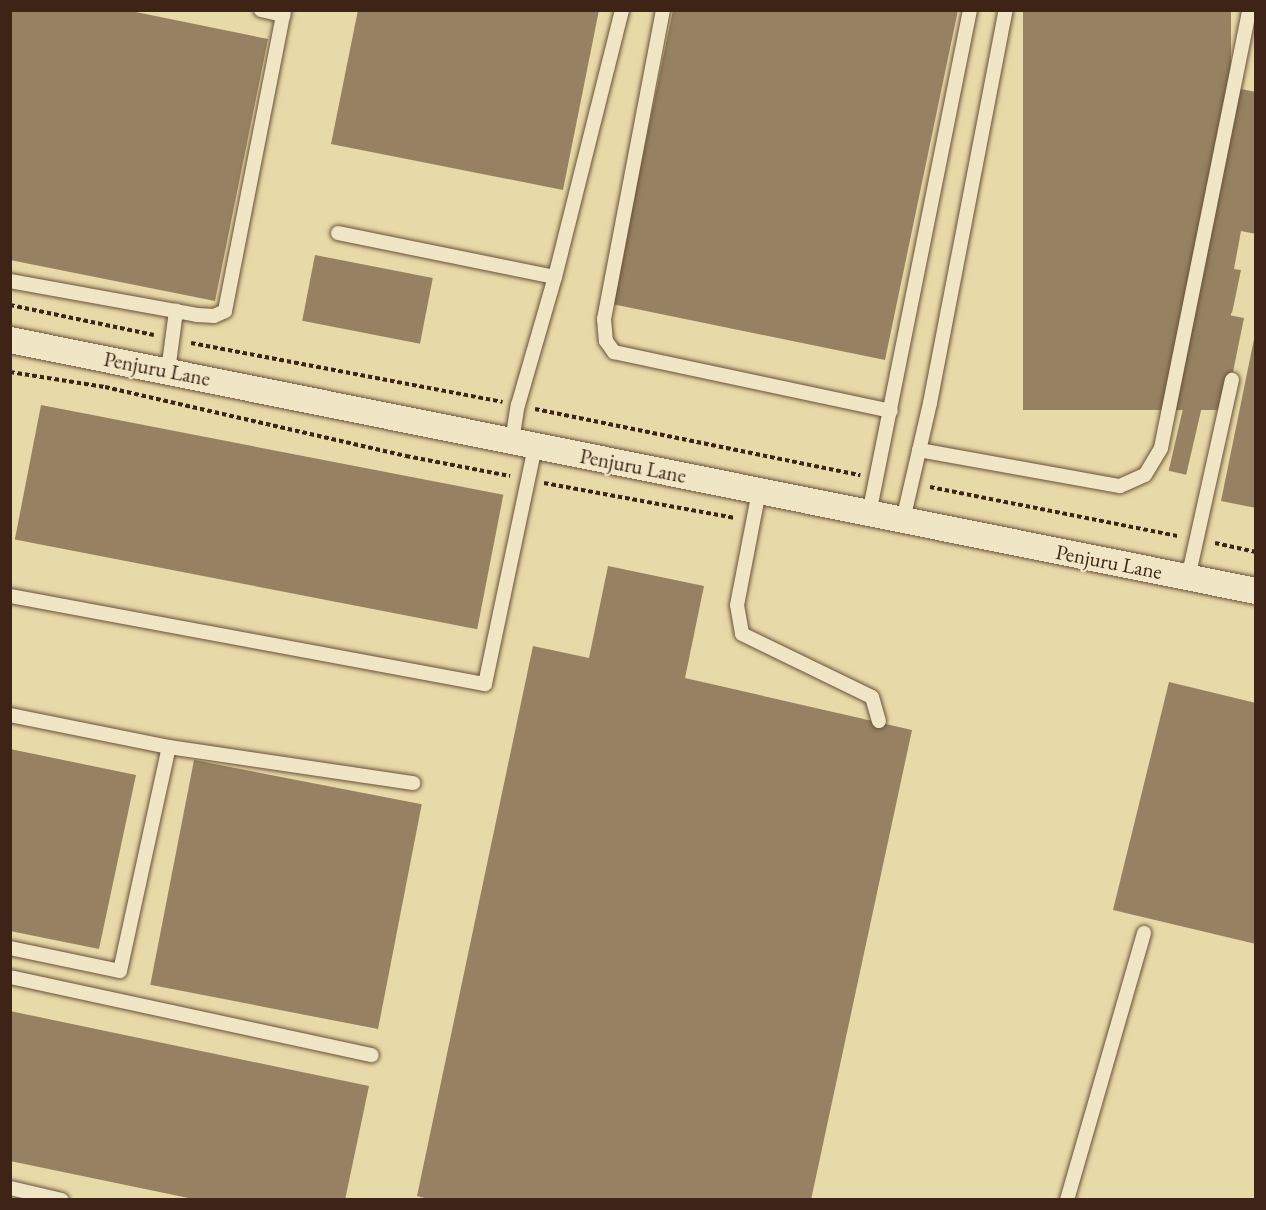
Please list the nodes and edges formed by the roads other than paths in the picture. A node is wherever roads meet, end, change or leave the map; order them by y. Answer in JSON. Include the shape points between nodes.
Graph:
{"nodes":[{"id":1,"x":261,"y":10,"type":"edge"},
{"id":2,"x":622,"y":10,"type":"edge"},
{"id":3,"x":663,"y":10,"type":"edge"},
{"id":4,"x":970,"y":10,"type":"edge"},
{"id":5,"x":1006,"y":10,"type":"edge"},
{"id":6,"x":1249,"y":10,"type":"edge"},
{"id":7,"x":284,"y":13,"type":"edge"},
{"id":8,"x":338,"y":233,"type":"dead end"},
{"id":9,"x":555,"y":277,"type":"junction"},
{"id":10,"x":10,"y":281,"type":"edge"},
{"id":11,"x":176,"y":311,"type":"junction"},
{"id":12,"x":10,"y":340,"type":"edge"},
{"id":13,"x":168,"y":371,"type":"junction"},
{"id":14,"x":1232,"y":380,"type":"dead end"},
{"id":15,"x":891,"y":411,"type":"junction"},
{"id":16,"x":524,"y":443,"type":"junction"},
{"id":17,"x":919,"y":450,"type":"junction"},
{"id":18,"x":759,"y":491,"type":"junction"},
{"id":19,"x":869,"y":514,"type":"junction"},
{"id":20,"x":903,"y":520,"type":"junction"},
{"id":21,"x":1188,"y":578,"type":"junction"},
{"id":22,"x":1256,"y":591,"type":"edge"},
{"id":23,"x":10,"y":596,"type":"edge"},
{"id":24,"x":10,"y":715,"type":"edge"},
{"id":25,"x":879,"y":721,"type":"dead end"},
{"id":26,"x":169,"y":747,"type":"junction"},
{"id":27,"x":413,"y":783,"type":"dead end"},
{"id":28,"x":1144,"y":933,"type":"dead end"},
{"id":29,"x":10,"y":948,"type":"edge"},
{"id":30,"x":10,"y":977,"type":"edge"},
{"id":31,"x":372,"y":1055,"type":"dead end"},
{"id":32,"x":10,"y":1188,"type":"edge"},
{"id":33,"x":62,"y":1200,"type":"edge"},
{"id":34,"x":1067,"y":1200,"type":"edge"}],
"edges":[{"from":1,"to":7,"type":"lane"},
{"from":2,"to":9,"type":"lane"},
{"from":3,"to":15,"type":"lane","via":[[604,319],[606,341],[614,351]]},
{"from":4,"to":15,"type":"lane"},
{"from":5,"to":17,"type":"lane"},
{"from":6,"to":17,"type":"lane","via":[[1161,448],[1145,475],[1120,486]]},
{"from":7,"to":11,"type":"lane","via":[[225,311],[214,316]]},
{"from":8,"to":9,"type":"lane"},
{"from":9,"to":16,"type":"lane","via":[[518,405]]},
{"from":10,"to":11,"type":"lane"},
{"from":11,"to":13,"type":"lane"},
{"from":12,"to":13,"type":"street","name":"Penjuru Lane"},
{"from":13,"to":16,"type":"street","name":"Penjuru Lane"},
{"from":14,"to":21,"type":"lane"},
{"from":15,"to":19,"type":"lane"},
{"from":16,"to":18,"type":"street","name":"Penjuru Lane"},
{"from":16,"to":23,"type":"lane","via":[[528,479],[485,684]]},
{"from":17,"to":20,"type":"lane"},
{"from":18,"to":19,"type":"street","name":"Penjuru Lane"},
{"from":18,"to":25,"type":"lane","via":[[737,605],[742,634],[872,697]]},
{"from":19,"to":20,"type":"street","name":"Penjuru Lane"},
{"from":20,"to":21,"type":"street","name":"Penjuru Lane"},
{"from":21,"to":22,"type":"street","name":"Penjuru Lane"},
{"from":24,"to":26,"type":"lane"},
{"from":26,"to":27,"type":"lane"},
{"from":26,"to":29,"type":"lane","via":[[120,971]]},
{"from":28,"to":34,"type":"lane"},
{"from":30,"to":31,"type":"lane"},
{"from":32,"to":33,"type":"lane"}]}
